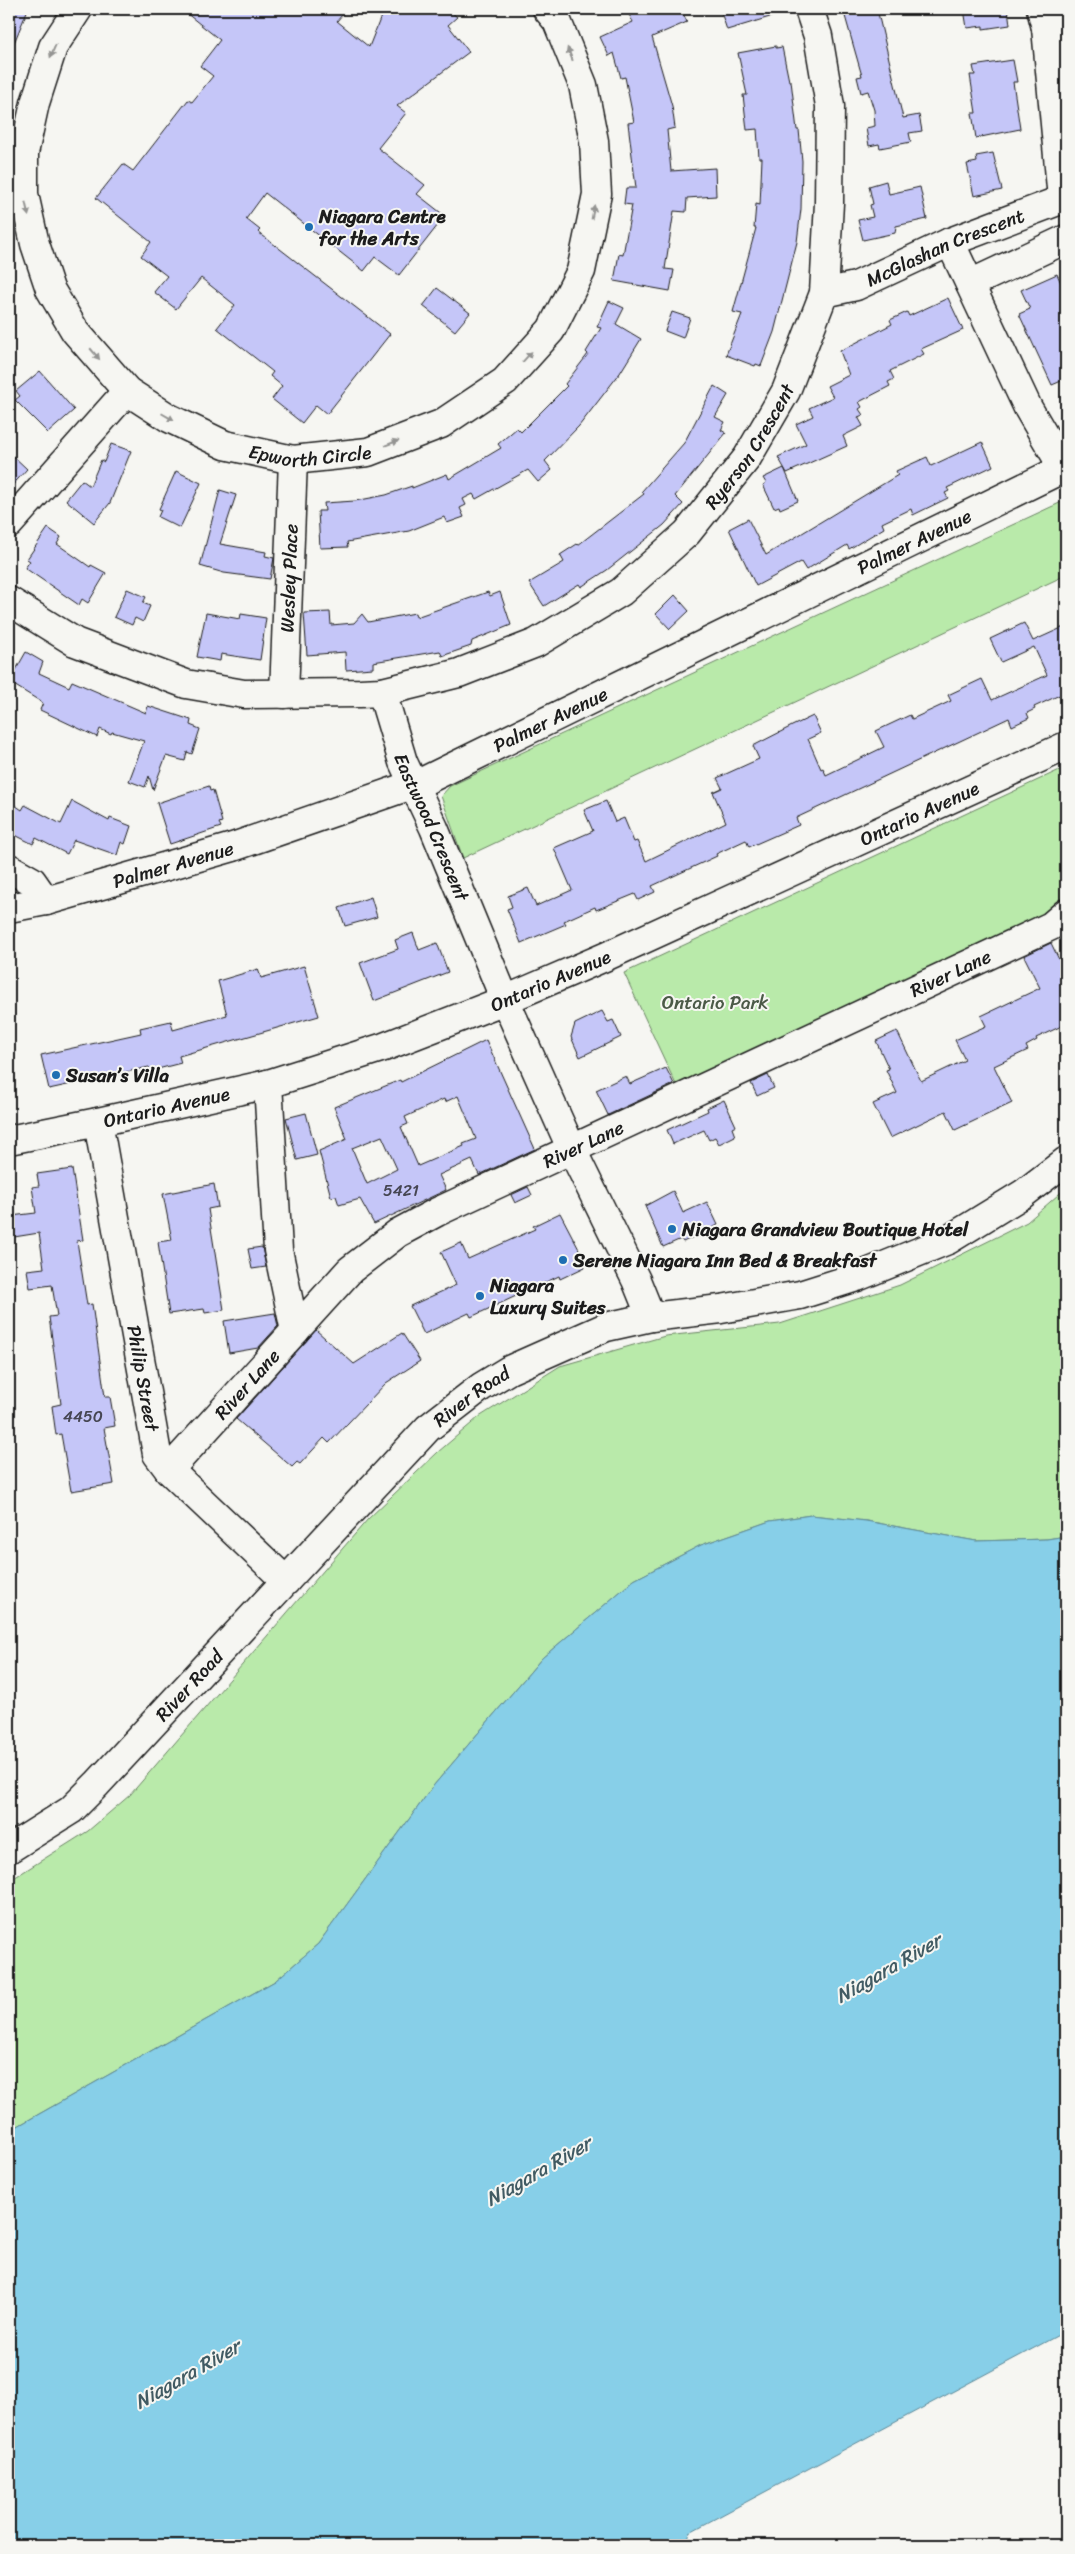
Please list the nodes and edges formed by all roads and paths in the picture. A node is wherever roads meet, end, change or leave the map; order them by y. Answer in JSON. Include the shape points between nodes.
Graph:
{"nodes":[{"id":1,"x":78,"y":9,"type":"edge"},
{"id":2,"x":809,"y":9,"type":"edge"},
{"id":3,"x":560,"y":13,"type":"edge"},
{"id":4,"x":1051,"y":18,"type":"edge"},
{"id":5,"x":1064,"y":198,"type":"edge"},
{"id":6,"x":1066,"y":239,"type":"edge"},
{"id":7,"x":950,"y":242,"type":"junction"},
{"id":8,"x":970,"y":284,"type":"junction"},
{"id":9,"x":824,"y":293,"type":"junction"},
{"id":10,"x":127,"y":391,"type":"junction"},
{"id":11,"x":293,"y":460,"type":"junction"},
{"id":12,"x":1065,"y":468,"type":"edge"},
{"id":13,"x":9,"y":524,"type":"edge"},
{"id":14,"x":9,"y":602,"type":"edge"},
{"id":15,"x":382,"y":692,"type":"junction"},
{"id":16,"x":284,"y":694,"type":"junction"},
{"id":17,"x":1066,"y":746,"type":"edge"},
{"id":18,"x":413,"y":786,"type":"junction"},
{"id":19,"x":9,"y":868,"type":"edge"},
{"id":20,"x":46,"y":901,"type":"junction"},
{"id":21,"x":9,"y":908,"type":"edge"},
{"id":22,"x":1066,"y":913,"type":"edge"},
{"id":23,"x":505,"y":1000,"type":"junction"},
{"id":24,"x":268,"y":1084,"type":"junction"},
{"id":25,"x":98,"y":1122,"type":"junction"},
{"id":26,"x":9,"y":1140,"type":"edge"},
{"id":27,"x":572,"y":1150,"type":"junction"},
{"id":28,"x":1066,"y":1161,"type":"edge"},
{"id":29,"x":651,"y":1317,"type":"junction"},
{"id":30,"x":295,"y":1331,"type":"junction"},
{"id":31,"x":169,"y":1470,"type":"junction"},
{"id":32,"x":286,"y":1581,"type":"junction"},
{"id":33,"x":9,"y":1849,"type":"edge"}],
"edges":[{"from":1,"to":10,"type":"street","name":"Epworth Circle","one_way":true,"via":[[53,47],[35,103],[24,153],[24,194],[35,244],[50,289],[75,331]]},
{"from":2,"to":9,"type":"street","name":"Ryerson Crescent","via":[[818,36],[830,106]]},
{"from":11,"to":3,"type":"street","name":"Epworth Circle","one_way":true,"via":[[368,452],[441,424],[505,381],[551,330],[581,271],[597,194],[594,141],[583,86]]},
{"from":4,"to":5,"type":"street"},
{"from":5,"to":7,"type":"street","name":"McGlashan Crescent"},
{"from":6,"to":8,"type":"street"},
{"from":7,"to":8,"type":"street"},
{"from":7,"to":9,"type":"street","name":"McGlashan Crescent","via":[[856,286]]},
{"from":8,"to":12,"type":"street","via":[[1028,408]]},
{"from":9,"to":15,"type":"street","name":"Ryerson Crescent","via":[[786,391],[747,458],[680,540],[621,592],[536,643],[459,673]]},
{"from":10,"to":11,"type":"street","name":"Epworth Circle","one_way":true,"via":[[169,418],[225,445]]},
{"from":10,"to":13,"type":"street"},
{"from":11,"to":16,"type":"street","name":"Wesley Place"},
{"from":12,"to":18,"type":"street","name":"Palmer Avenue"},
{"from":14,"to":16,"type":"street","via":[[75,642],[186,684],[244,694]]},
{"from":15,"to":16,"type":"street"},
{"from":15,"to":18,"type":"street","name":"Eastwood Crescent"},
{"from":17,"to":23,"type":"street","name":"Ontario Avenue"},
{"from":18,"to":20,"type":"street","name":"Palmer Avenue","via":[[233,847]]},
{"from":18,"to":23,"type":"street","name":"Eastwood Crescent","via":[[434,828]]},
{"from":19,"to":20,"type":"street","via":[[32,881]]},
{"from":20,"to":21,"type":"street","name":"Palmer Avenue"},
{"from":22,"to":27,"type":"street","name":"River Lane","via":[[1051,926]]},
{"from":23,"to":24,"type":"street","name":"Ontario Avenue","via":[[384,1046]]},
{"from":23,"to":27,"type":"street","name":"Eastwood Crescent"},
{"from":24,"to":25,"type":"street","name":"Ontario Avenue"},
{"from":24,"to":30,"type":"street","via":[[278,1250]]},
{"from":25,"to":26,"type":"street","name":"Ontario Avenue"},
{"from":25,"to":31,"type":"street","name":"Philip Street","via":[[152,1435],[157,1454]]},
{"from":27,"to":29,"type":"street","name":"Eastwood Crescent"},
{"from":27,"to":30,"type":"street","name":"River Lane","via":[[398,1233],[350,1270]]},
{"from":28,"to":29,"type":"street","name":"River Road","via":[[1023,1194],[948,1240],[857,1277],[800,1295]]},
{"from":29,"to":32,"type":"street","name":"River Road","via":[[606,1327],[578,1338],[509,1370],[481,1387],[428,1428]]},
{"from":30,"to":31,"type":"street","name":"River Lane"},
{"from":31,"to":32,"type":"street","name":"Philip Street"},
{"from":32,"to":33,"type":"street","name":"River Road","via":[[71,1810]]}]}
